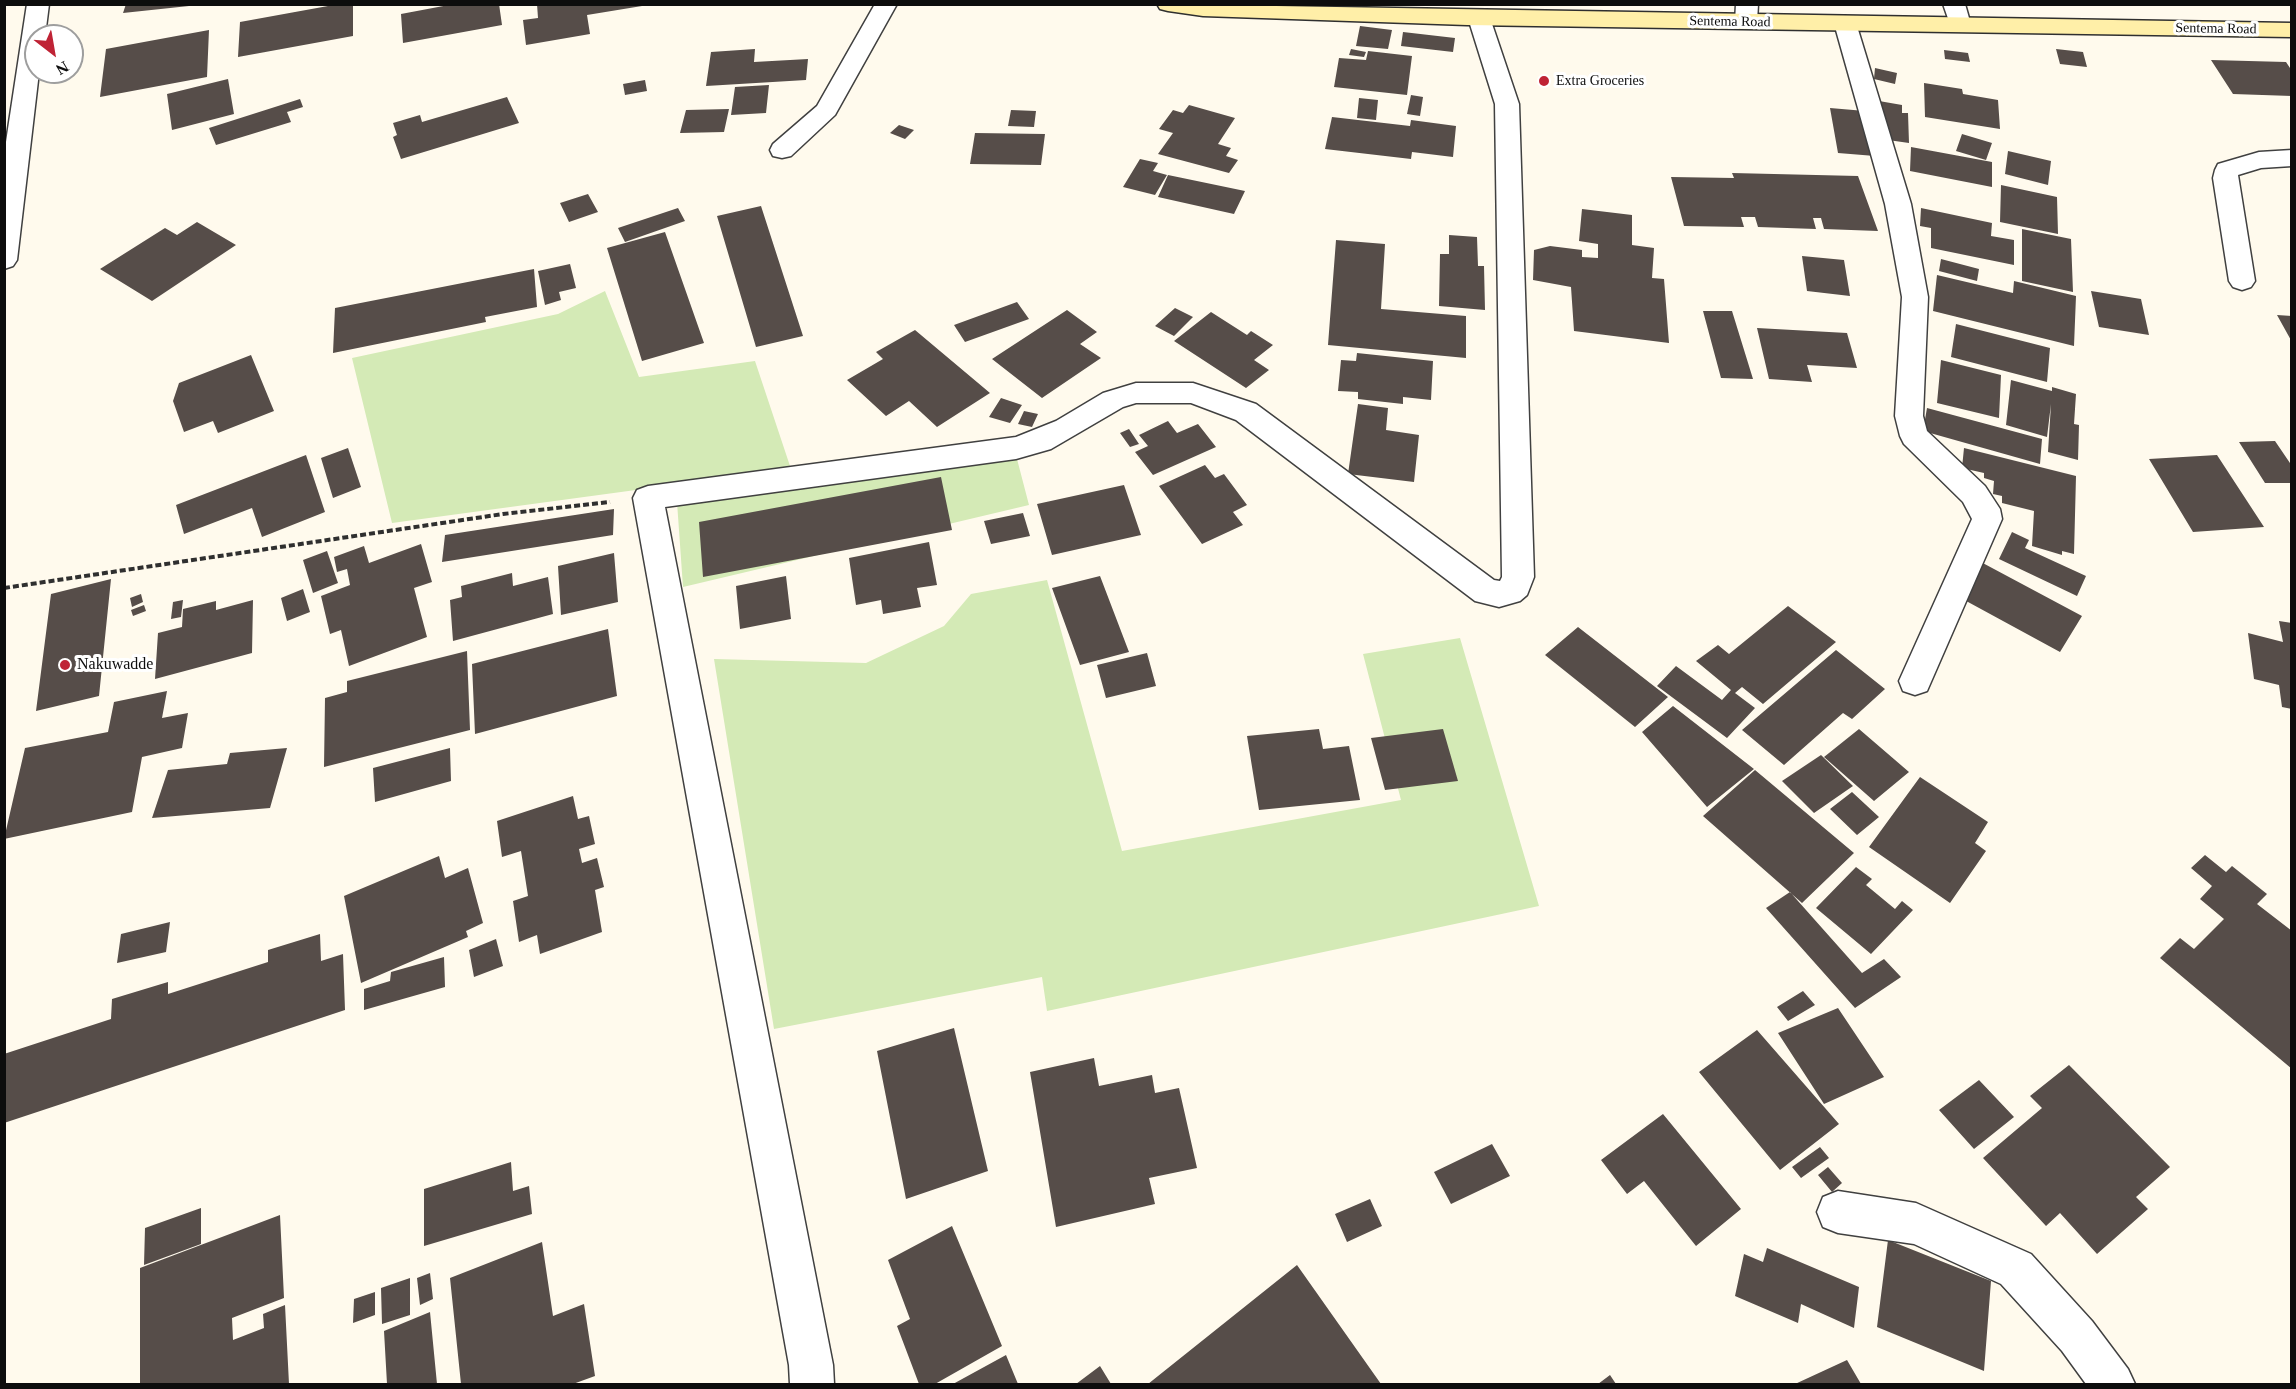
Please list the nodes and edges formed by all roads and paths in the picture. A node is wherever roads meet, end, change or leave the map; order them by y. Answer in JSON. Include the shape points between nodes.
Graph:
{"nodes":[{"id":1,"x":38,"y":4,"type":"edge"},
{"id":2,"x":886,"y":4,"type":"edge"},
{"id":3,"x":1168,"y":4,"type":"edge"},
{"id":4,"x":1470,"y":13,"type":"edge"},
{"id":5,"x":1747,"y":13,"type":"edge"},
{"id":6,"x":1957,"y":15,"type":"edge"},
{"id":7,"x":1845,"y":24,"type":"junction"},
{"id":8,"x":2292,"y":30,"type":"edge"},
{"id":9,"x":14,"y":99,"type":"edge"},
{"id":10,"x":782,"y":150,"type":"dead end"},
{"id":11,"x":2292,"y":158,"type":"edge"},
{"id":12,"x":4,"y":260,"type":"edge"},
{"id":13,"x":2242,"y":281,"type":"dead end"},
{"id":14,"x":648,"y":498,"type":"junction"},
{"id":15,"x":4,"y":588,"type":"edge"},
{"id":16,"x":1915,"y":681,"type":"dead end"},
{"id":17,"x":1838,"y":1212,"type":"dead end"},
{"id":18,"x":812,"y":1384,"type":"edge"},
{"id":19,"x":2113,"y":1384,"type":"edge"}],
"edges":[{"from":1,"to":9,"type":"street"},
{"from":2,"to":10,"type":"street","via":[[827,110]]},
{"from":3,"to":4,"type":"main road","name":"Sentema Road","via":[[1203,9]]},
{"from":4,"to":5,"type":"main road","name":"Sentema Road"},
{"from":4,"to":14,"type":"street","via":[[1508,104],[1518,577],[1509,592],[1486,592],[1246,412],[1193,393],[1136,393],[1113,400],[1066,429],[1016,448]]},
{"from":5,"to":7,"type":"main road","name":"Sentema Road"},
{"from":6,"to":7,"type":"main road","name":"Sentema Road"},
{"from":6,"to":8,"type":"main road","name":"Sentema Road"},
{"from":7,"to":16,"type":"street","via":[[1898,204],[1915,297],[1910,416],[1914,436],[1974,494],[1987,519]]},
{"from":9,"to":12,"type":"street"},
{"from":11,"to":13,"type":"street","via":[[2259,160],[2227,170],[2225,178]]},
{"from":14,"to":15,"type":"path","via":[[503,514]]},
{"from":14,"to":18,"type":"street"},
{"from":17,"to":19,"type":"street","via":[[1916,1224],[2016,1269],[2077,1336]]}]}
